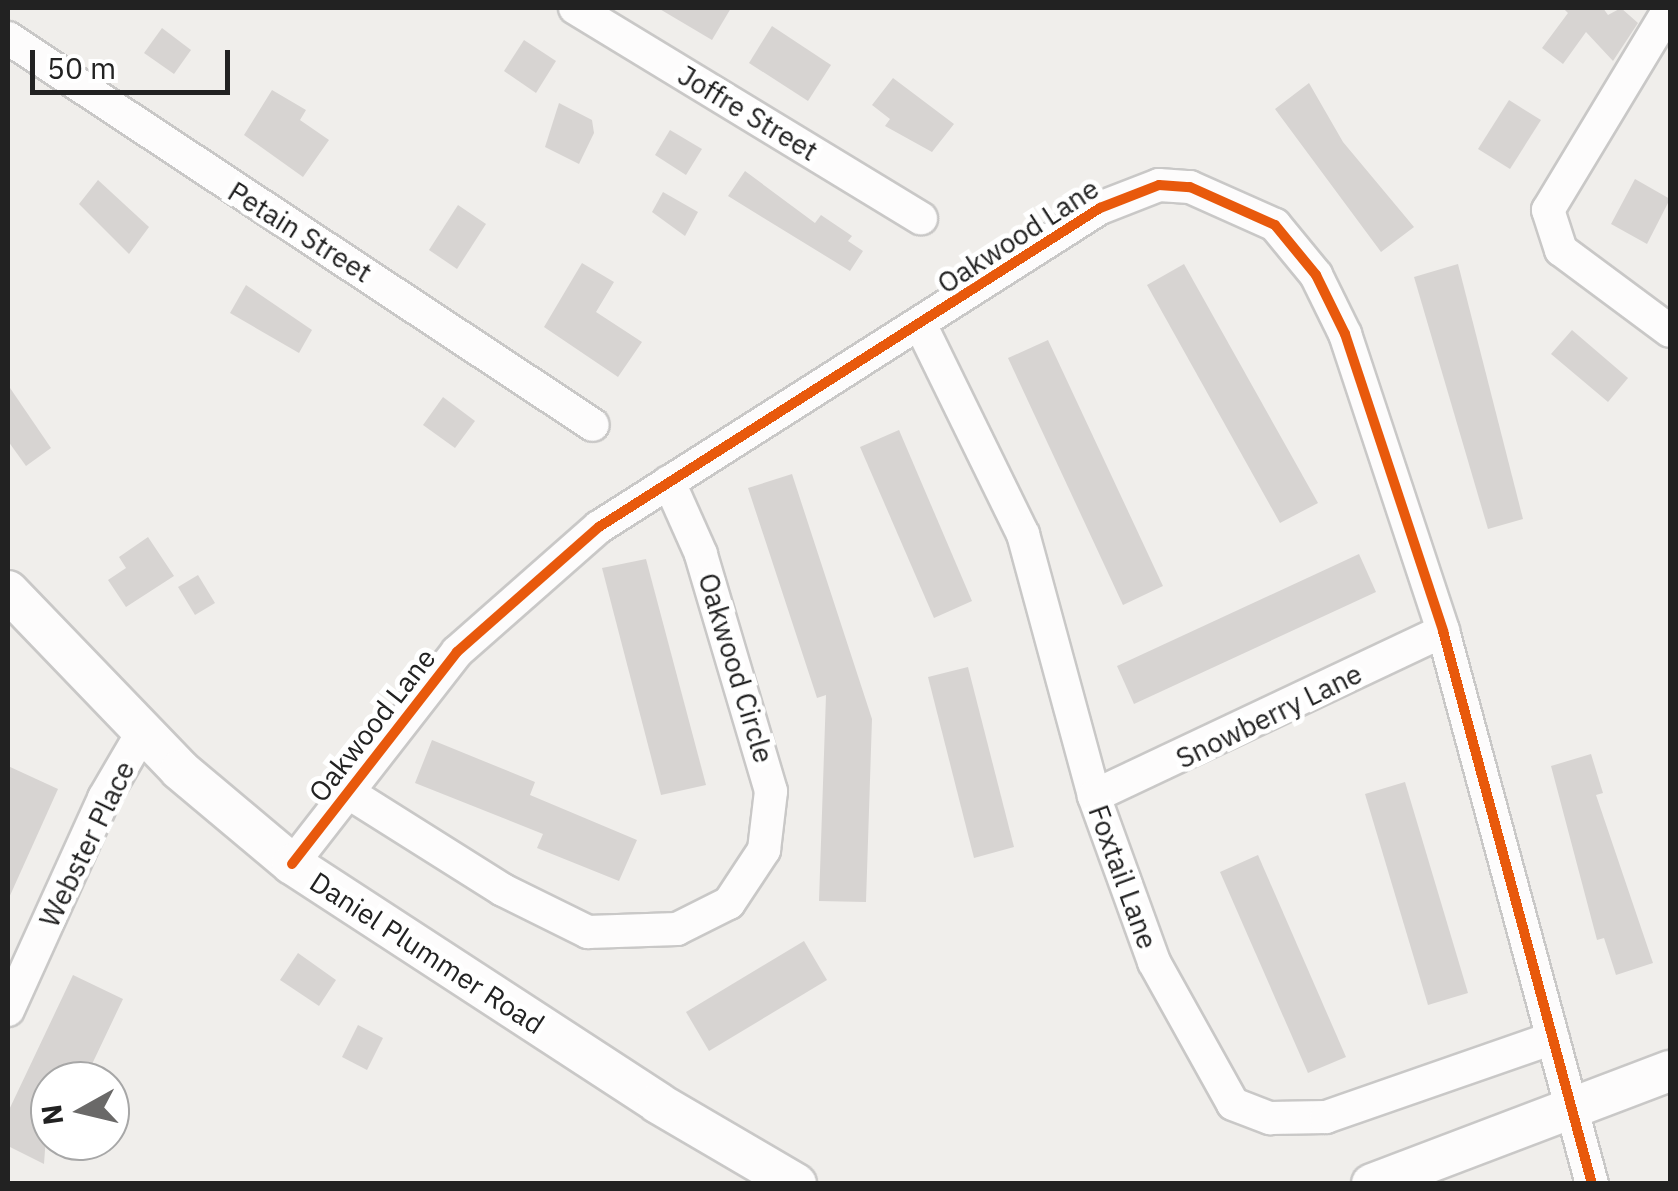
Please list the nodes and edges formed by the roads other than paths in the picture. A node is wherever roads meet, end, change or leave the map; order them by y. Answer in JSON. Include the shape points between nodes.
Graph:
{"nodes":[{"id":1,"x":575,"y":8,"type":"edge"},
{"id":2,"x":1670,"y":8,"type":"edge"},
{"id":3,"x":8,"y":38,"type":"edge"},
{"id":4,"x":921,"y":218,"type":"dead end"},
{"id":5,"x":920,"y":326,"type":"junction"},
{"id":6,"x":1670,"y":332,"type":"edge"},
{"id":7,"x":593,"y":425,"type":"dead end"},
{"id":8,"x":669,"y":482,"type":"junction"},
{"id":9,"x":8,"y":591,"type":"edge"},
{"id":10,"x":1442,"y":631,"type":"junction"},
{"id":11,"x":142,"y":733,"type":"junction"},
{"id":12,"x":348,"y":792,"type":"junction"},
{"id":13,"x":1094,"y":796,"type":"junction"},
{"id":14,"x":292,"y":864,"type":"junction"},
{"id":15,"x":8,"y":1010,"type":"edge"},
{"id":16,"x":1553,"y":1038,"type":"junction"},
{"id":17,"x":1670,"y":1070,"type":"edge"},
{"id":18,"x":1570,"y":1107,"type":"junction"},
{"id":19,"x":796,"y":1184,"type":"edge"},
{"id":20,"x":1372,"y":1184,"type":"edge"},
{"id":21,"x":1592,"y":1184,"type":"edge"}],
"edges":[{"from":1,"to":4,"type":"street","name":"Joffre Street"},
{"from":2,"to":6,"type":"street","via":[[1555,190],[1551,232],[1578,266]]},
{"from":3,"to":7,"type":"street","name":"Petain Street"},
{"from":5,"to":8,"type":"street","name":"Oakwood Lane"},
{"from":5,"to":10,"type":"street","name":"Oakwood Lane","via":[[1128,194],[1190,187],[1249,207],[1297,248],[1332,304]]},
{"from":5,"to":13,"type":"street","name":"Foxtail Lane","via":[[1024,534]]},
{"from":8,"to":12,"type":"street","name":"Oakwood Lane","via":[[501,606],[412,705]]},
{"from":8,"to":12,"type":"street","name":"Oakwood Circle","via":[[701,554],[771,790],[764,850],[730,903],[677,929],[588,932],[503,890]]},
{"from":9,"to":11,"type":"street","name":"Daniel Plummer Road"},
{"from":10,"to":13,"type":"street","name":"Snowberry Lane"},
{"from":10,"to":16,"type":"street","name":"Oakwood Lane"},
{"from":11,"to":14,"type":"street","name":"Daniel Plummer Road"},
{"from":11,"to":15,"type":"street","name":"Webster Place","via":[[104,798]]},
{"from":12,"to":14,"type":"street","name":"Oakwood Lane"},
{"from":13,"to":16,"type":"street","name":"Foxtail Lane","via":[[1154,962],[1216,1081],[1249,1114],[1326,1117]]},
{"from":14,"to":19,"type":"street","name":"Daniel Plummer Road","via":[[658,1104]]},
{"from":16,"to":18,"type":"street","name":"Oakwood Lane"},
{"from":17,"to":18,"type":"street"},
{"from":18,"to":20,"type":"street"},
{"from":18,"to":21,"type":"street","name":"Oakwood Lane"}]}
